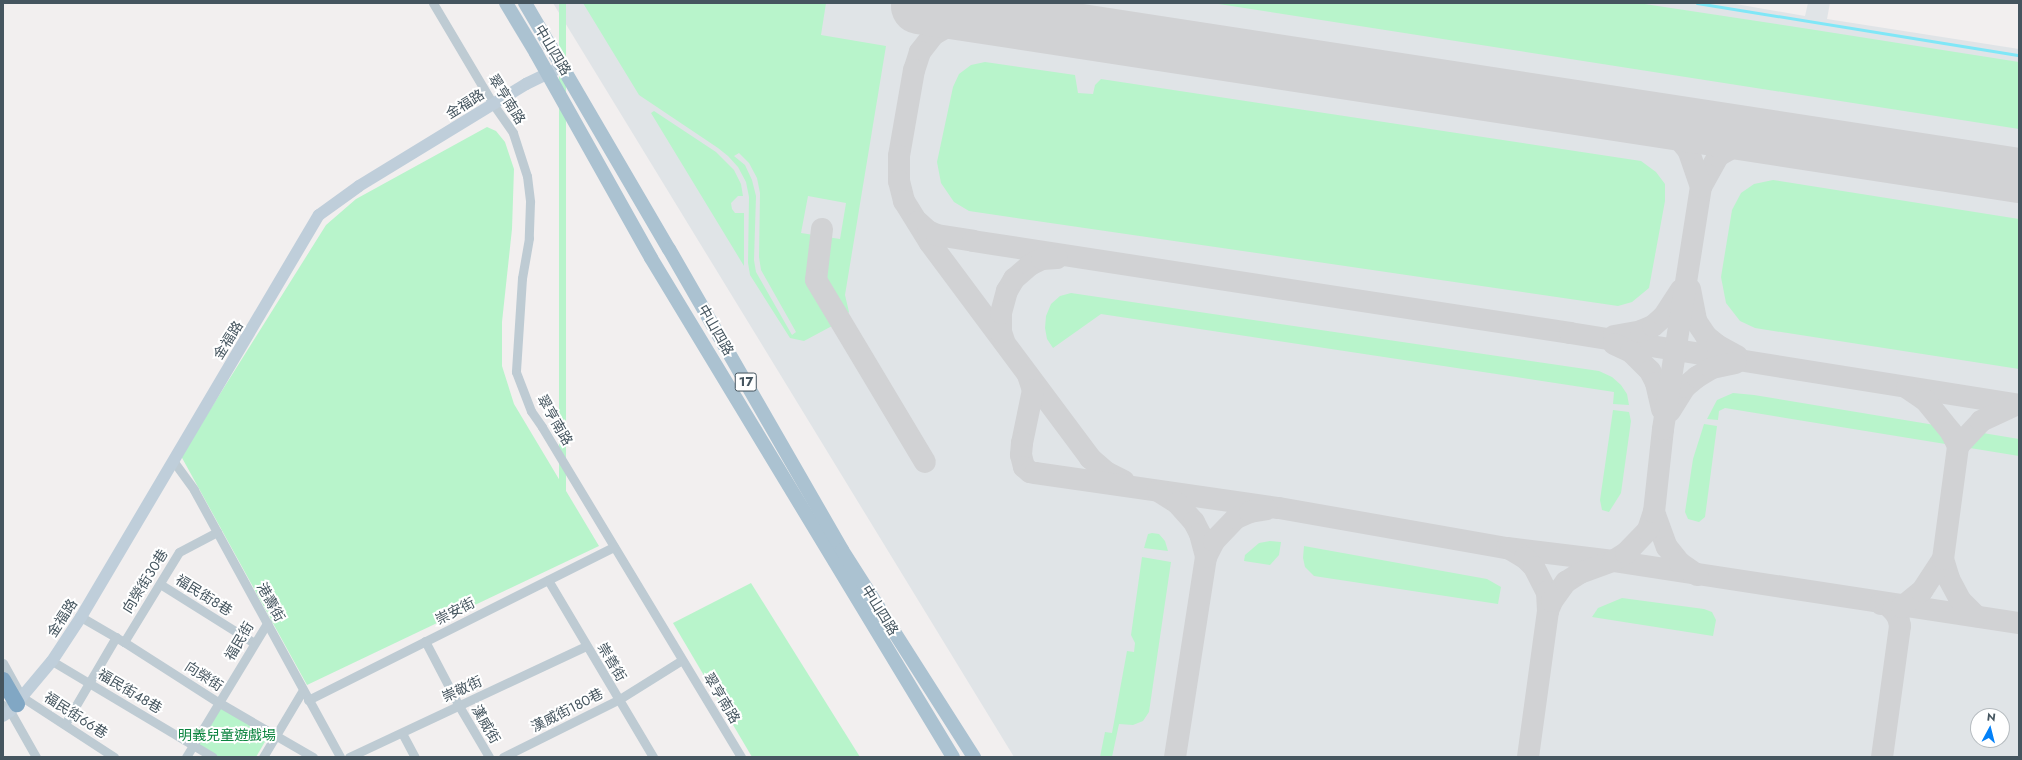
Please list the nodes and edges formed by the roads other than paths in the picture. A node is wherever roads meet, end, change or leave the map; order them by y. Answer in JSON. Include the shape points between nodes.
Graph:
{"nodes":[{"id":1,"x":434,"y":3,"type":"edge"},
{"id":2,"x":506,"y":3,"type":"edge"},
{"id":3,"x":525,"y":3,"type":"edge"},
{"id":4,"x":563,"y":66,"type":"junction"},
{"id":5,"x":548,"y":74,"type":"junction"},
{"id":6,"x":493,"y":104,"type":"junction"},
{"id":7,"x":174,"y":462,"type":"junction"},
{"id":8,"x":217,"y":532,"type":"junction"},
{"id":9,"x":614,"y":547,"type":"junction"},
{"id":10,"x":548,"y":580,"type":"junction"},
{"id":11,"x":160,"y":584,"type":"junction"},
{"id":12,"x":81,"y":617,"type":"junction"},
{"id":13,"x":266,"y":623,"type":"junction"},
{"id":14,"x":120,"y":640,"type":"junction"},
{"id":15,"x":425,"y":641,"type":"junction"},
{"id":16,"x":254,"y":643,"type":"junction"},
{"id":17,"x":586,"y":646,"type":"junction"},
{"id":18,"x":682,"y":660,"type":"junction"},
{"id":19,"x":52,"y":661,"type":"junction"},
{"id":20,"x":3,"y":663,"type":"edge"},
{"id":21,"x":3,"y":680,"type":"edge"},
{"id":22,"x":88,"y":683,"type":"junction"},
{"id":23,"x":303,"y":690,"type":"junction"},
{"id":24,"x":308,"y":700,"type":"junction"},
{"id":25,"x":618,"y":700,"type":"junction"},
{"id":26,"x":218,"y":702,"type":"junction"},
{"id":27,"x":10,"y":705,"type":"edge"},
{"id":28,"x":459,"y":706,"type":"junction"},
{"id":29,"x":65,"y":724,"type":"junction"},
{"id":30,"x":402,"y":733,"type":"junction"},
{"id":31,"x":275,"y":736,"type":"junction"},
{"id":32,"x":193,"y":746,"type":"junction"},
{"id":33,"x":36,"y":757,"type":"edge"},
{"id":34,"x":114,"y":757,"type":"edge"},
{"id":35,"x":186,"y":757,"type":"edge"},
{"id":36,"x":213,"y":757,"type":"edge"},
{"id":37,"x":262,"y":757,"type":"edge"},
{"id":38,"x":313,"y":757,"type":"edge"},
{"id":39,"x":340,"y":757,"type":"edge"},
{"id":40,"x":349,"y":757,"type":"edge"},
{"id":41,"x":415,"y":757,"type":"edge"},
{"id":42,"x":489,"y":757,"type":"edge"},
{"id":43,"x":503,"y":757,"type":"edge"},
{"id":44,"x":653,"y":757,"type":"edge"},
{"id":45,"x":741,"y":757,"type":"edge"},
{"id":46,"x":953,"y":757,"type":"edge"},
{"id":47,"x":974,"y":757,"type":"edge"}],
"edges":[{"from":1,"to":6,"type":"street","name":"翠亨南路"},
{"from":2,"to":5,"type":"main road","name":"中山四路","number":"17"},
{"from":3,"to":4,"type":"main road","name":"中山四路","number":"17"},
{"from":4,"to":5,"type":"street","name":"金福路"},
{"from":4,"to":47,"type":"main road","name":"中山四路","number":"17","via":[[842,550]]},
{"from":5,"to":6,"type":"street","name":"金福路"},
{"from":5,"to":46,"type":"main road","name":"中山四路","number":"17","via":[[651,258]]},
{"from":6,"to":7,"type":"street","name":"金福路","via":[[359,186],[320,216],[190,431]]},
{"from":6,"to":9,"type":"street","name":"翠亨南路","via":[[513,133],[527,176],[530,202],[516,372],[531,412]]},
{"from":7,"to":8,"type":"street","name":"港壽街","via":[[194,490]]},
{"from":7,"to":12,"type":"street","name":"金福路"},
{"from":8,"to":11,"type":"street","name":"向榮街30巷","via":[[179,552]]},
{"from":8,"to":13,"type":"street","name":"港壽街"},
{"from":9,"to":10,"type":"street","name":"崇安街"},
{"from":9,"to":18,"type":"street","name":"翠亨南路"},
{"from":10,"to":15,"type":"street","name":"崇安街"},
{"from":10,"to":17,"type":"street","name":"崇善街"},
{"from":11,"to":14,"type":"street","name":"向榮街30巷"},
{"from":11,"to":16,"type":"street","name":"福民街8巷"},
{"from":12,"to":14,"type":"street","name":"向榮街"},
{"from":12,"to":19,"type":"street","name":"金福路"},
{"from":13,"to":16,"type":"street","name":"福民街"},
{"from":13,"to":23,"type":"street","name":"港壽街"},
{"from":14,"to":22,"type":"street","name":"向榮街30巷"},
{"from":14,"to":26,"type":"street","name":"向榮街"},
{"from":15,"to":24,"type":"street","name":"崇安街"},
{"from":15,"to":28,"type":"street","name":"漢威街"},
{"from":16,"to":26,"type":"street","name":"福民街"},
{"from":17,"to":25,"type":"street","name":"崇善街"},
{"from":17,"to":28,"type":"street","name":"崇敬街"},
{"from":18,"to":25,"type":"street","name":"漢威街180巷"},
{"from":18,"to":45,"type":"street","name":"翠亨南路"},
{"from":19,"to":22,"type":"street","name":"福民街48巷"},
{"from":19,"to":27,"type":"street","name":"金福路"},
{"from":20,"to":27,"type":"street"},
{"from":21,"to":27,"type":"highway"},
{"from":22,"to":29,"type":"street","name":"向榮街30巷"},
{"from":22,"to":32,"type":"street","name":"福民街48巷"},
{"from":23,"to":24,"type":"street","name":"港壽街"},
{"from":23,"to":31,"type":"street"},
{"from":24,"to":39,"type":"street","name":"港壽街"},
{"from":25,"to":43,"type":"street","name":"漢威街180巷"},
{"from":25,"to":44,"type":"street","name":"崇善街"},
{"from":26,"to":31,"type":"street","name":"向榮街"},
{"from":26,"to":32,"type":"street","name":"福民街"},
{"from":27,"to":29,"type":"street","name":"福民街66巷"},
{"from":27,"to":33,"type":"street"},
{"from":28,"to":30,"type":"street","name":"崇敬街"},
{"from":28,"to":42,"type":"street","name":"漢威街"},
{"from":29,"to":34,"type":"street","name":"福民街66巷"},
{"from":30,"to":40,"type":"street","name":"崇敬街"},
{"from":30,"to":41,"type":"street"},
{"from":31,"to":37,"type":"street"},
{"from":31,"to":38,"type":"street","name":"向榮街"},
{"from":32,"to":35,"type":"street","name":"福民街"},
{"from":32,"to":36,"type":"street","name":"福民街48巷"}]}
